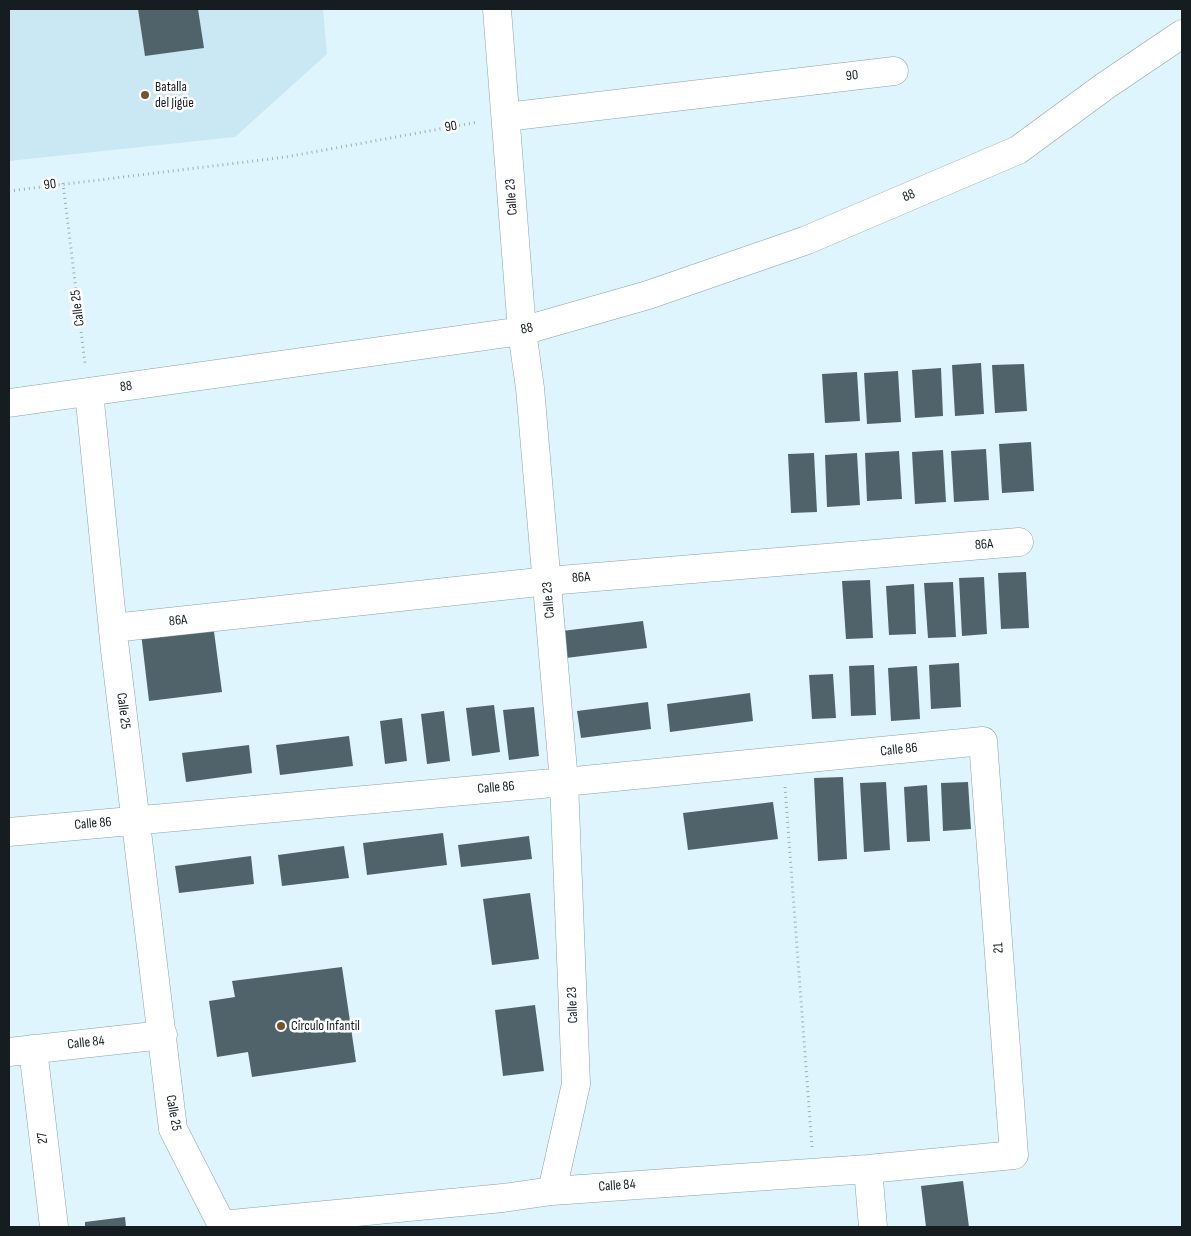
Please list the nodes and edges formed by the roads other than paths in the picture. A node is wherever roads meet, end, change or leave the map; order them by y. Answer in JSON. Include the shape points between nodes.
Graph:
{"nodes":[{"id":1,"x":497,"y":9,"type":"edge"},
{"id":2,"x":1182,"y":34,"type":"edge"},
{"id":3,"x":894,"y":71,"type":"dead end"},
{"id":4,"x":506,"y":117,"type":"junction"},
{"id":5,"x":522,"y":331,"type":"junction"},
{"id":6,"x":88,"y":392,"type":"junction"},
{"id":7,"x":9,"y":403,"type":"edge"},
{"id":8,"x":1019,"y":542,"type":"dead end"},
{"id":9,"x":548,"y":580,"type":"junction"},
{"id":10,"x":113,"y":628,"type":"junction"},
{"id":11,"x":983,"y":741,"type":"joint"},
{"id":12,"x":564,"y":782,"type":"junction"},
{"id":13,"x":137,"y":820,"type":"junction"},
{"id":14,"x":9,"y":832,"type":"edge"},
{"id":15,"x":163,"y":1035,"type":"junction"},
{"id":16,"x":21,"y":1051,"type":"edge"},
{"id":17,"x":1014,"y":1155,"type":"joint"},
{"id":18,"x":868,"y":1169,"type":"junction"},
{"id":19,"x":552,"y":1191,"type":"junction"},
{"id":20,"x":222,"y":1226,"type":"edge"},
{"id":21,"x":54,"y":1227,"type":"edge"},
{"id":22,"x":874,"y":1227,"type":"edge"}],
"edges":[{"from":1,"to":4,"type":"street","name":"Calle 23"},
{"from":2,"to":5,"type":"street","name":"88","via":[[1104,86],[1018,150],[807,240],[648,295]]},
{"from":3,"to":4,"type":"street","name":"90"},
{"from":4,"to":5,"type":"street","name":"Calle 23"},
{"from":5,"to":6,"type":"street","name":"88"},
{"from":5,"to":9,"type":"street","name":"Calle 23"},
{"from":6,"to":7,"type":"street","name":"88"},
{"from":6,"to":10,"type":"street","name":"Calle 25"},
{"from":8,"to":9,"type":"street","name":"86A"},
{"from":9,"to":10,"type":"street","name":"86A"},
{"from":9,"to":12,"type":"street","name":"Calle 23"},
{"from":10,"to":13,"type":"street","name":"Calle 25"},
{"from":11,"to":12,"type":"street","name":"Calle 86"},
{"from":11,"to":17,"type":"street","name":"21"},
{"from":12,"to":13,"type":"street","name":"Calle 86"},
{"from":12,"to":19,"type":"street","name":"Calle 23","via":[[576,1084]]},
{"from":13,"to":14,"type":"street","name":"Calle 86"},
{"from":13,"to":15,"type":"street","name":"Calle 25"},
{"from":15,"to":16,"type":"street","name":"Calle 84"},
{"from":15,"to":20,"type":"street","name":"Calle 25","via":[[173,1128]]},
{"from":16,"to":21,"type":"street","name":"27"},
{"from":17,"to":18,"type":"street","name":"Calle 84"},
{"from":18,"to":19,"type":"street","name":"Calle 84"},
{"from":18,"to":22,"type":"street"},
{"from":19,"to":20,"type":"street","name":"Calle 84"}]}
